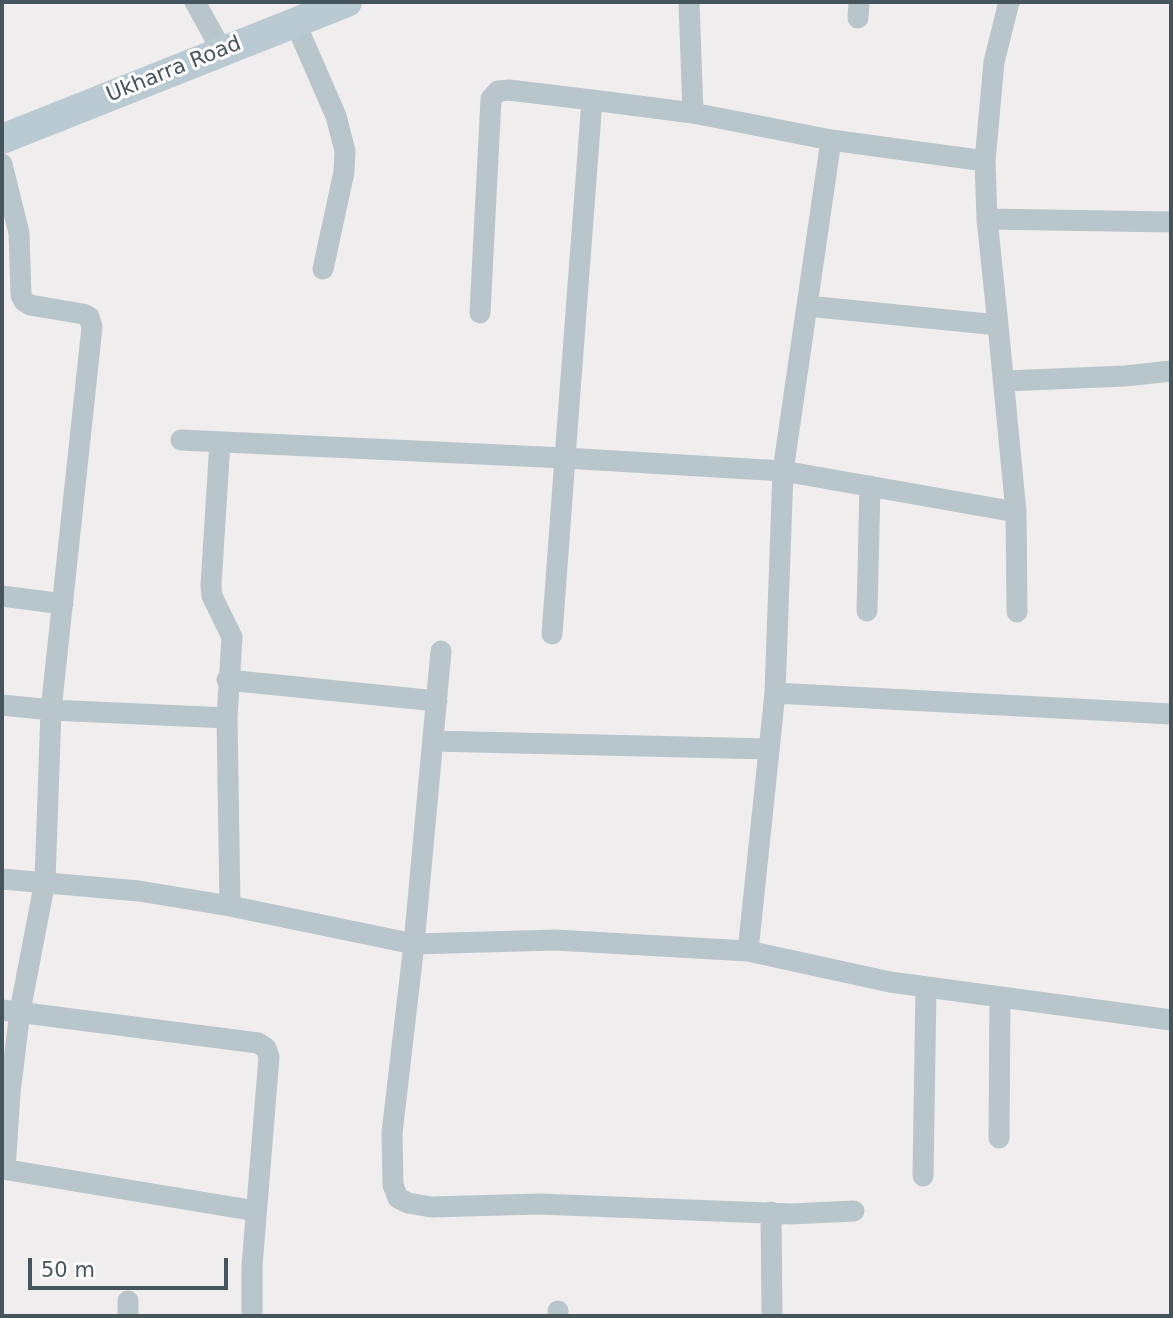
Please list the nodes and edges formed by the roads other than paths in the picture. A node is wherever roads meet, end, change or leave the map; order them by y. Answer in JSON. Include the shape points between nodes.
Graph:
{"nodes":[{"id":1,"x":195,"y":2,"type":"edge"},
{"id":2,"x":346,"y":2,"type":"edge"},
{"id":3,"x":689,"y":2,"type":"edge"},
{"id":4,"x":1009,"y":2,"type":"edge"},
{"id":5,"x":295,"y":22,"type":"junction"},
{"id":6,"x":222,"y":51,"type":"junction"},
{"id":7,"x":592,"y":100,"type":"junction"},
{"id":8,"x":693,"y":113,"type":"junction"},
{"id":9,"x":2,"y":139,"type":"edge"},
{"id":10,"x":831,"y":140,"type":"junction"},
{"id":11,"x":985,"y":161,"type":"junction"},
{"id":12,"x":2,"y":164,"type":"edge"},
{"id":13,"x":987,"y":219,"type":"junction"},
{"id":14,"x":1171,"y":222,"type":"edge"},
{"id":15,"x":323,"y":269,"type":"dead end"},
{"id":16,"x":807,"y":306,"type":"junction"},
{"id":17,"x":481,"y":313,"type":"dead end"},
{"id":18,"x":998,"y":325,"type":"junction"},
{"id":19,"x":1171,"y":370,"type":"edge"},
{"id":20,"x":1005,"y":381,"type":"junction"},
{"id":21,"x":181,"y":440,"type":"dead end"},
{"id":22,"x":220,"y":442,"type":"junction"},
{"id":23,"x":565,"y":458,"type":"junction"},
{"id":24,"x":783,"y":471,"type":"junction"},
{"id":25,"x":870,"y":486,"type":"junction"},
{"id":26,"x":1016,"y":512,"type":"junction"},
{"id":27,"x":2,"y":596,"type":"edge"},
{"id":28,"x":62,"y":604,"type":"junction"},
{"id":29,"x":867,"y":611,"type":"dead end"},
{"id":30,"x":1017,"y":612,"type":"dead end"},
{"id":31,"x":552,"y":634,"type":"dead end"},
{"id":32,"x":441,"y":651,"type":"dead end"},
{"id":33,"x":227,"y":680,"type":"junction"},
{"id":34,"x":775,"y":693,"type":"junction"},
{"id":35,"x":437,"y":701,"type":"junction"},
{"id":36,"x":2,"y":705,"type":"edge"},
{"id":37,"x":51,"y":710,"type":"junction"},
{"id":38,"x":1171,"y":714,"type":"edge"},
{"id":39,"x":227,"y":718,"type":"junction"},
{"id":40,"x":433,"y":741,"type":"junction"},
{"id":41,"x":769,"y":749,"type":"junction"},
{"id":42,"x":2,"y":879,"type":"edge"},
{"id":43,"x":45,"y":881,"type":"junction"},
{"id":44,"x":230,"y":906,"type":"junction"},
{"id":45,"x":414,"y":944,"type":"junction"},
{"id":46,"x":748,"y":951,"type":"junction"},
{"id":47,"x":926,"y":987,"type":"junction"},
{"id":48,"x":1000,"y":998,"type":"junction"},
{"id":49,"x":11,"y":1011,"type":"edge"},
{"id":50,"x":1171,"y":1020,"type":"edge"},
{"id":51,"x":999,"y":1138,"type":"dead end"},
{"id":52,"x":4,"y":1169,"type":"edge"},
{"id":53,"x":923,"y":1176,"type":"dead end"},
{"id":54,"x":256,"y":1211,"type":"junction"},
{"id":55,"x":771,"y":1212,"type":"junction"},
{"id":56,"x":854,"y":1212,"type":"dead end"},
{"id":57,"x":252,"y":1316,"type":"edge"},
{"id":58,"x":772,"y":1316,"type":"edge"}],
"edges":[{"from":1,"to":6,"type":"street"},
{"from":2,"to":5,"type":"street","name":"Ukharra Road"},
{"from":3,"to":8,"type":"street"},
{"from":4,"to":11,"type":"street","via":[[994,62]]},
{"from":5,"to":6,"type":"street","name":"Ukharra Road"},
{"from":5,"to":15,"type":"street","via":[[344,142],[344,172]]},
{"from":6,"to":9,"type":"street","name":"Ukharra Road"},
{"from":7,"to":8,"type":"street"},
{"from":7,"to":17,"type":"street","via":[[509,90],[498,91],[491,99]]},
{"from":7,"to":23,"type":"street"},
{"from":8,"to":10,"type":"street"},
{"from":10,"to":11,"type":"street"},
{"from":10,"to":16,"type":"street"},
{"from":11,"to":13,"type":"street"},
{"from":12,"to":28,"type":"street","via":[[19,233],[24,301],[83,314],[92,321]]},
{"from":13,"to":14,"type":"street"},
{"from":13,"to":18,"type":"street"},
{"from":16,"to":18,"type":"street"},
{"from":16,"to":24,"type":"street"},
{"from":18,"to":20,"type":"street"},
{"from":19,"to":20,"type":"street"},
{"from":20,"to":26,"type":"street"},
{"from":21,"to":22,"type":"street"},
{"from":22,"to":23,"type":"street"},
{"from":22,"to":33,"type":"street","via":[[211,585],[232,637]]},
{"from":23,"to":24,"type":"street"},
{"from":23,"to":31,"type":"street"},
{"from":24,"to":25,"type":"street"},
{"from":24,"to":34,"type":"street"},
{"from":25,"to":26,"type":"street"},
{"from":25,"to":29,"type":"street"},
{"from":26,"to":30,"type":"street"},
{"from":27,"to":28,"type":"street"},
{"from":28,"to":37,"type":"street"},
{"from":32,"to":35,"type":"street"},
{"from":33,"to":35,"type":"street"},
{"from":33,"to":39,"type":"street"},
{"from":34,"to":38,"type":"street"},
{"from":34,"to":41,"type":"street"},
{"from":35,"to":40,"type":"street"},
{"from":36,"to":37,"type":"street"},
{"from":37,"to":39,"type":"street"},
{"from":37,"to":43,"type":"street"},
{"from":39,"to":44,"type":"street"},
{"from":40,"to":41,"type":"street"},
{"from":40,"to":45,"type":"street"},
{"from":41,"to":46,"type":"street"},
{"from":42,"to":43,"type":"street"},
{"from":43,"to":44,"type":"street"},
{"from":43,"to":49,"type":"street"},
{"from":44,"to":45,"type":"street"},
{"from":45,"to":46,"type":"street","via":[[555,940]]},
{"from":45,"to":55,"type":"street","via":[[391,1133],[393,1185],[398,1198],[431,1207],[539,1204]]},
{"from":46,"to":47,"type":"street"},
{"from":47,"to":48,"type":"street"},
{"from":47,"to":53,"type":"street"},
{"from":48,"to":50,"type":"street"},
{"from":48,"to":51,"type":"street"},
{"from":49,"to":52,"type":"street"},
{"from":49,"to":54,"type":"street","via":[[263,1045],[268,1057]]},
{"from":52,"to":54,"type":"street"},
{"from":54,"to":57,"type":"street"},
{"from":55,"to":56,"type":"street"},
{"from":55,"to":58,"type":"street"}]}
